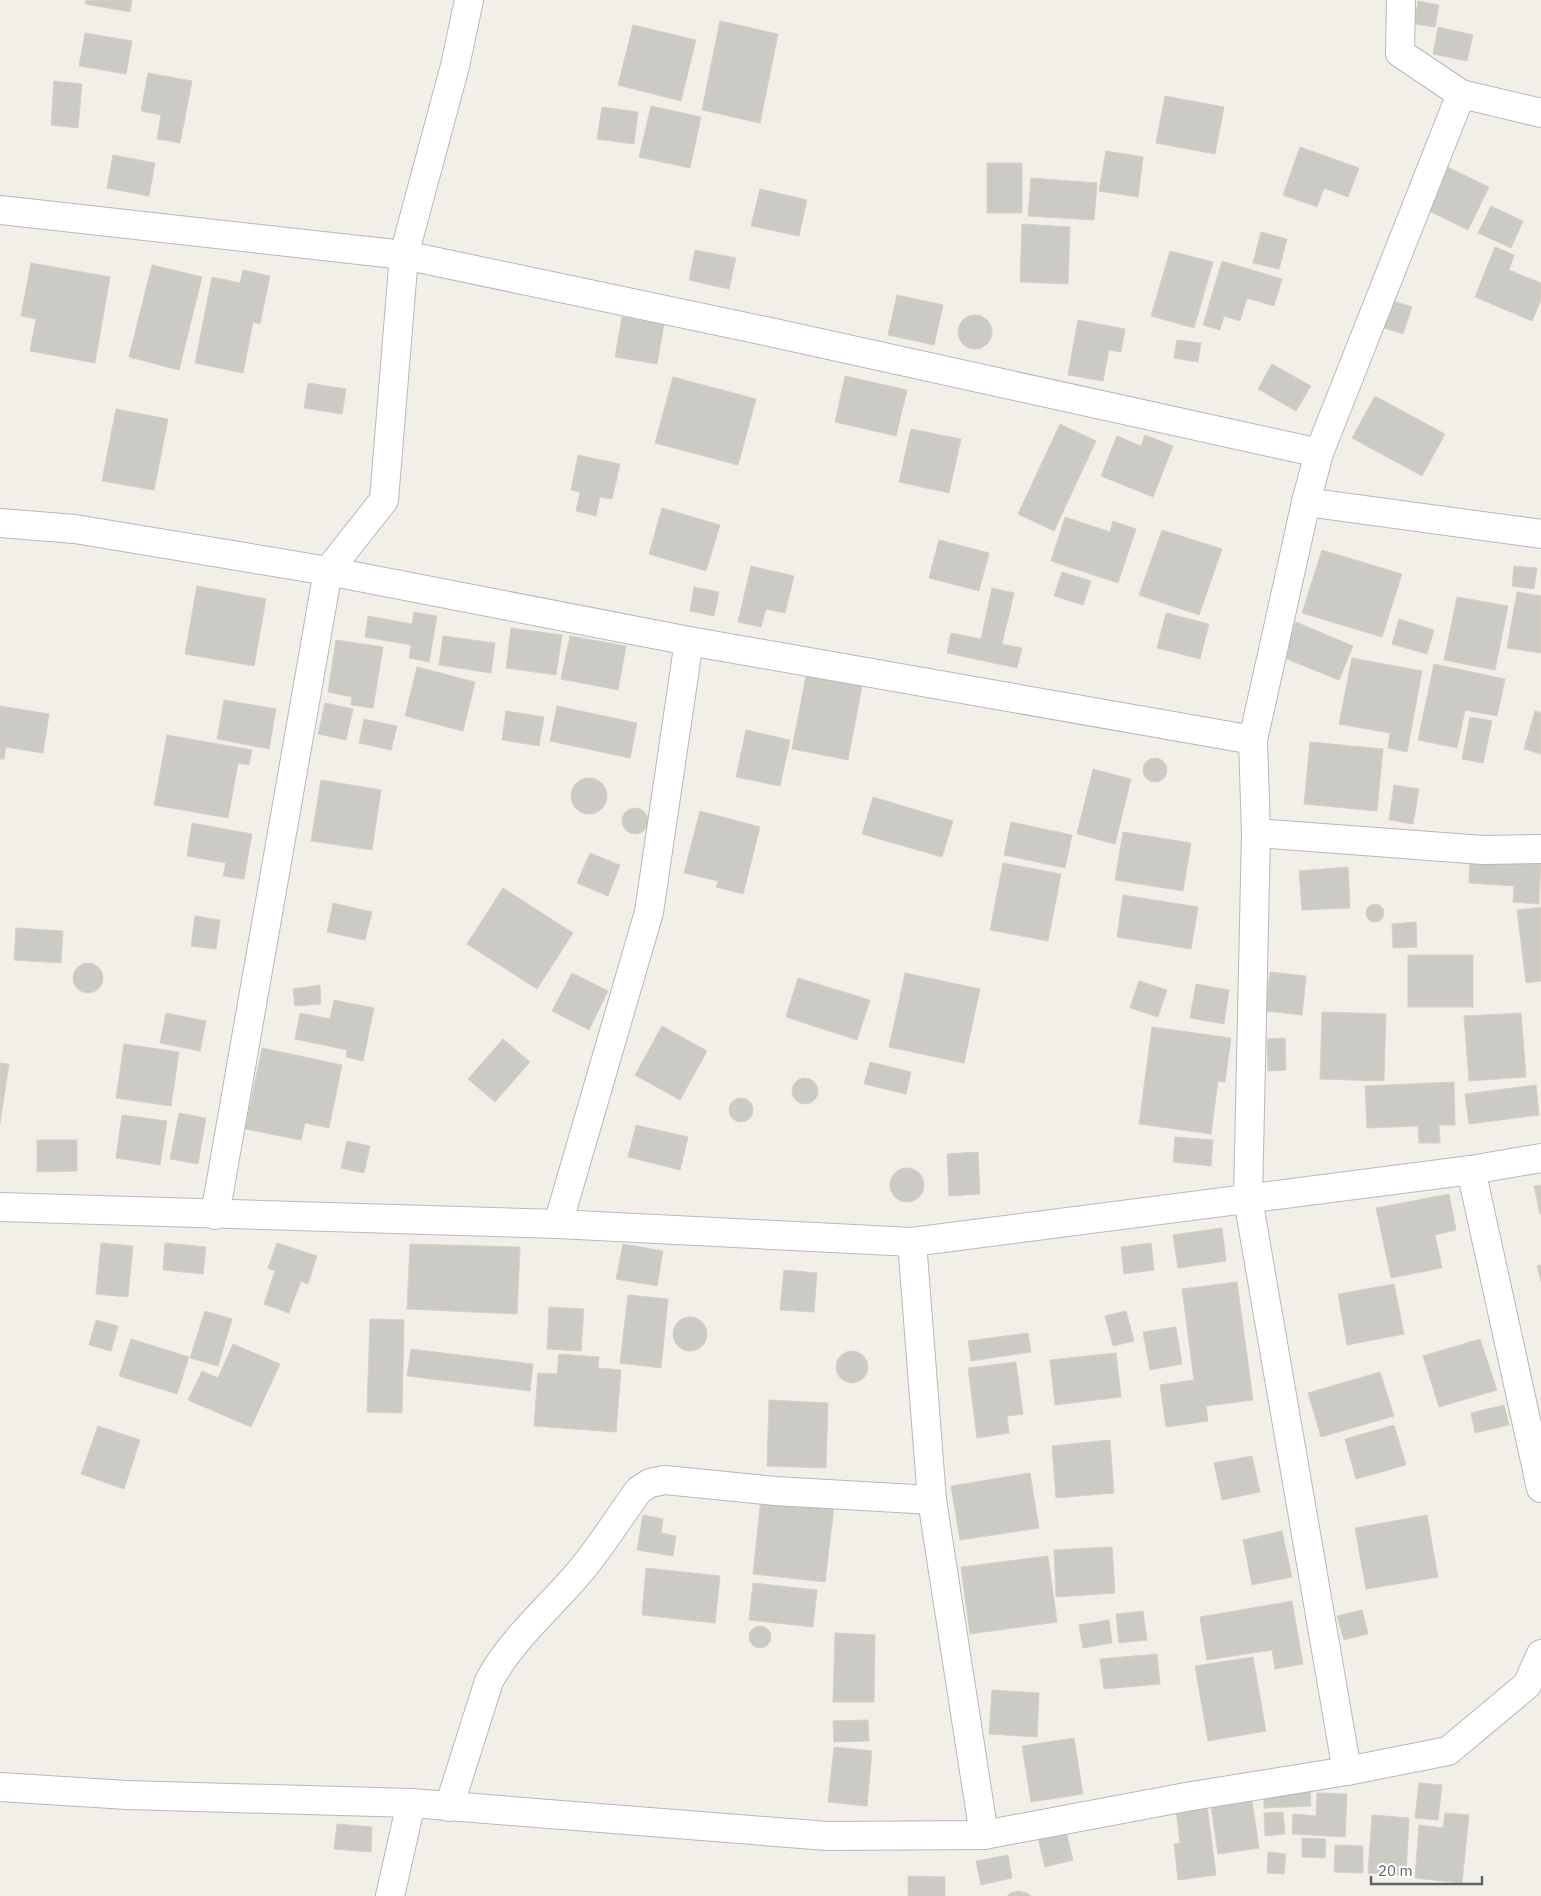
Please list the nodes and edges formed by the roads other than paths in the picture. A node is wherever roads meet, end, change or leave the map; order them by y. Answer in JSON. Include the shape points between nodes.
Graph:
{"nodes":[{"id":1,"x":469,"y":0,"type":"edge"},
{"id":2,"x":1401,"y":0,"type":"edge"},
{"id":3,"x":1461,"y":94,"type":"junction"},
{"id":4,"x":1541,"y":113,"type":"edge"},
{"id":5,"x":0,"y":210,"type":"edge"},
{"id":6,"x":404,"y":255,"type":"junction"},
{"id":7,"x":1319,"y":452,"type":"junction"},
{"id":8,"x":1306,"y":502,"type":"junction"},
{"id":9,"x":0,"y":523,"type":"edge"},
{"id":10,"x":1541,"y":534,"type":"edge"},
{"id":11,"x":328,"y":571,"type":"junction"},
{"id":12,"x":689,"y":641,"type":"junction"},
{"id":13,"x":1253,"y":740,"type":"junction"},
{"id":14,"x":1256,"y":833,"type":"junction"},
{"id":15,"x":1541,"y":849,"type":"edge"},
{"id":16,"x":1541,"y":1158,"type":"edge"},
{"id":17,"x":1471,"y":1170,"type":"junction"},
{"id":18,"x":1248,"y":1199,"type":"junction"},
{"id":19,"x":0,"y":1207,"type":"edge"},
{"id":20,"x":215,"y":1215,"type":"junction"},
{"id":21,"x":558,"y":1224,"type":"junction"},
{"id":22,"x":912,"y":1242,"type":"junction"},
{"id":23,"x":1541,"y":1488,"type":"edge"},
{"id":24,"x":932,"y":1500,"type":"junction"},
{"id":25,"x":1541,"y":1654,"type":"edge"},
{"id":26,"x":1347,"y":1771,"type":"junction"},
{"id":27,"x":0,"y":1787,"type":"edge"},
{"id":28,"x":411,"y":1804,"type":"junction"},
{"id":29,"x":449,"y":1807,"type":"junction"},
{"id":30,"x":984,"y":1835,"type":"junction"},
{"id":31,"x":390,"y":1896,"type":"edge"}],
"edges":[{"from":1,"to":6,"type":"street","via":[[455,66]]},
{"from":2,"to":3,"type":"street","via":[[1400,53]]},
{"from":3,"to":4,"type":"street"},
{"from":3,"to":7,"type":"street"},
{"from":5,"to":6,"type":"street"},
{"from":6,"to":7,"type":"street"},
{"from":6,"to":11,"type":"street","via":[[384,500]]},
{"from":7,"to":8,"type":"street"},
{"from":8,"to":10,"type":"street"},
{"from":8,"to":13,"type":"street"},
{"from":9,"to":11,"type":"street","via":[[75,529]]},
{"from":11,"to":12,"type":"street"},
{"from":11,"to":20,"type":"street"},
{"from":12,"to":13,"type":"street"},
{"from":12,"to":21,"type":"street","via":[[649,912]]},
{"from":13,"to":14,"type":"street"},
{"from":14,"to":15,"type":"street","via":[[1483,850]]},
{"from":14,"to":18,"type":"street"},
{"from":16,"to":17,"type":"street"},
{"from":17,"to":18,"type":"street"},
{"from":17,"to":23,"type":"street"},
{"from":18,"to":22,"type":"street"},
{"from":18,"to":26,"type":"street"},
{"from":19,"to":20,"type":"street"},
{"from":20,"to":21,"type":"street"},
{"from":21,"to":22,"type":"street"},
{"from":22,"to":24,"type":"street"},
{"from":24,"to":29,"type":"street","via":[[775,1491],[665,1480],[638,1490],[578,1574],[499,1662],[489,1681]]},
{"from":24,"to":30,"type":"street"},
{"from":25,"to":26,"type":"street","via":[[1527,1685],[1448,1751]]},
{"from":26,"to":30,"type":"street"},
{"from":27,"to":28,"type":"street","via":[[127,1795]]},
{"from":28,"to":29,"type":"street"},
{"from":28,"to":31,"type":"street"},
{"from":29,"to":30,"type":"street","via":[[826,1836]]}]}
